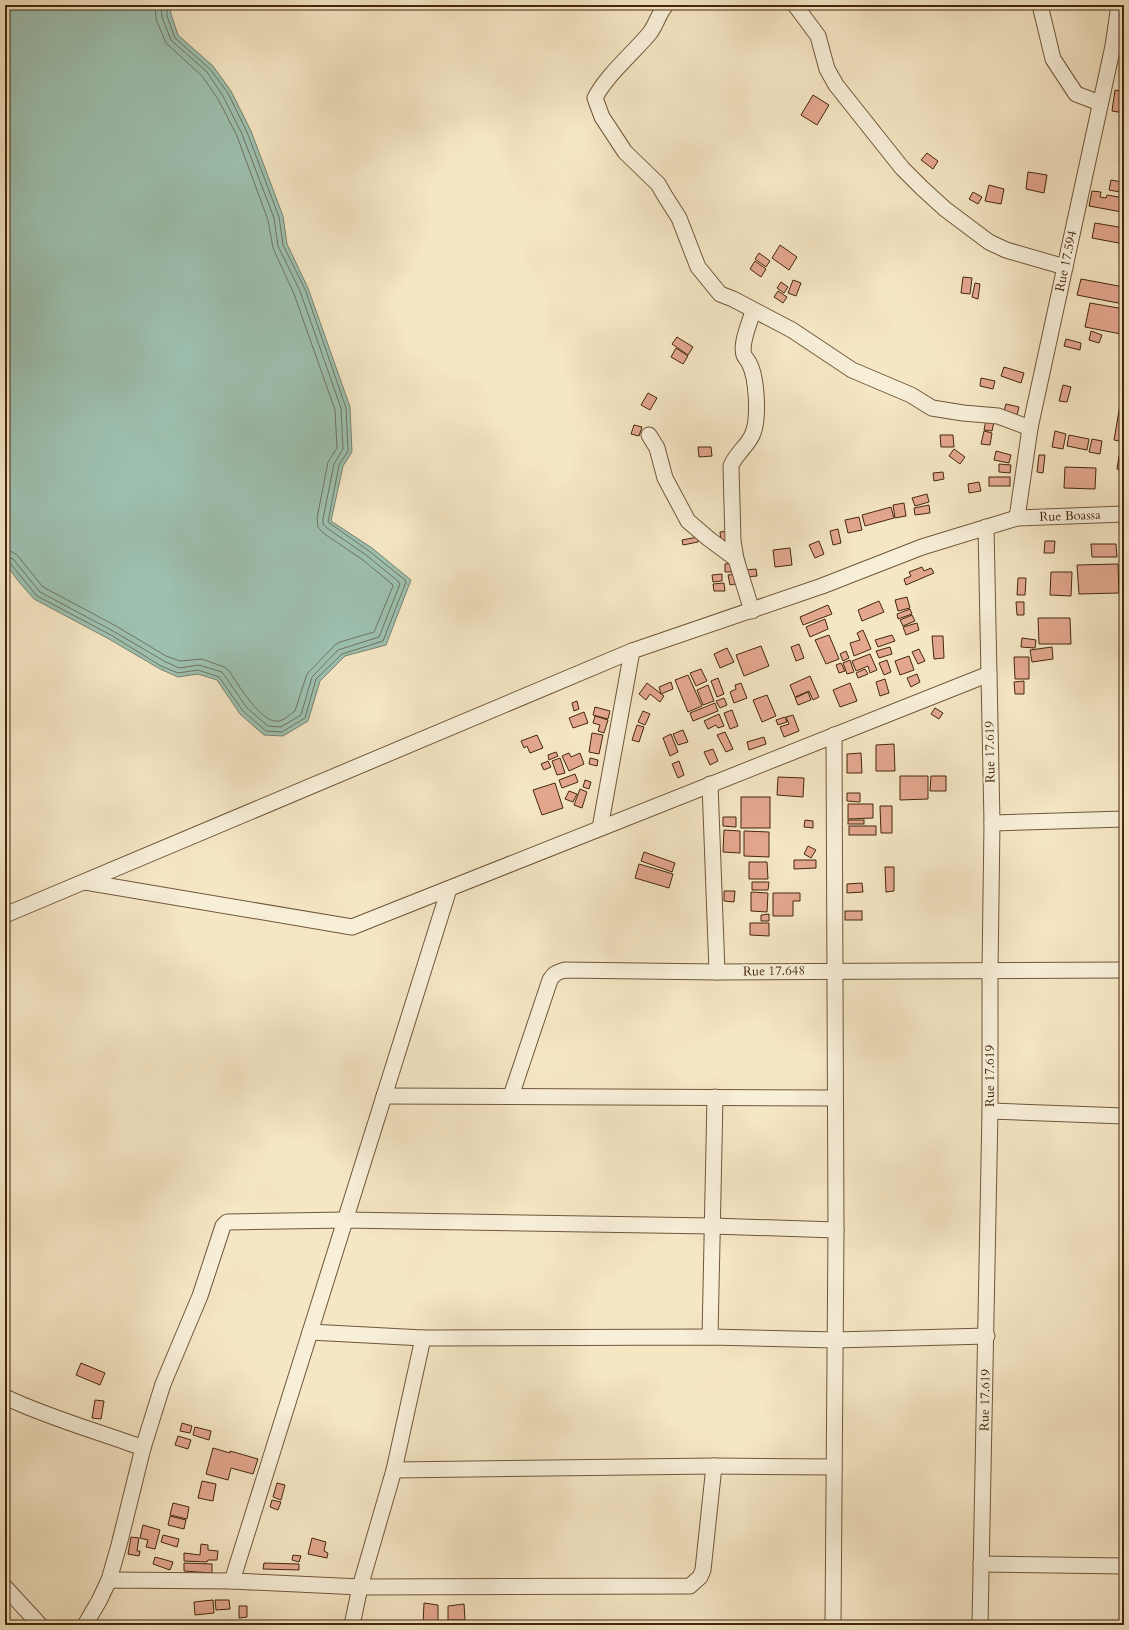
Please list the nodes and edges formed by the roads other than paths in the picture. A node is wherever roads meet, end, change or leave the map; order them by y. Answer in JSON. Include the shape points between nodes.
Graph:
{"nodes":[{"id":1,"x":666,"y":5,"type":"edge"},
{"id":2,"x":795,"y":5,"type":"edge"},
{"id":3,"x":1040,"y":5,"type":"edge"},
{"id":4,"x":1119,"y":5,"type":"edge"},
{"id":5,"x":1118,"y":47,"type":"edge"},
{"id":6,"x":1100,"y":103,"type":"junction"},
{"id":7,"x":1065,"y":266,"type":"junction"},
{"id":8,"x":753,"y":311,"type":"junction"},
{"id":9,"x":1030,"y":428,"type":"junction"},
{"id":10,"x":649,"y":435,"type":"dead end"},
{"id":11,"x":1124,"y":514,"type":"edge"},
{"id":12,"x":1017,"y":518,"type":"junction"},
{"id":13,"x":986,"y":527,"type":"junction"},
{"id":14,"x":736,"y":559,"type":"junction"},
{"id":15,"x":752,"y":611,"type":"junction"},
{"id":16,"x":632,"y":651,"type":"junction"},
{"id":17,"x":989,"y":674,"type":"junction"},
{"id":18,"x":834,"y":735,"type":"junction"},
{"id":19,"x":710,"y":784,"type":"junction"},
{"id":20,"x":1124,"y":819,"type":"edge"},
{"id":21,"x":992,"y":823,"type":"junction"},
{"id":22,"x":600,"y":828,"type":"junction"},
{"id":23,"x":85,"y":882,"type":"junction"},
{"id":24,"x":449,"y":889,"type":"junction"},
{"id":25,"x":5,"y":915,"type":"edge"},
{"id":26,"x":835,"y":970,"type":"junction"},
{"id":27,"x":990,"y":970,"type":"junction"},
{"id":28,"x":1124,"y":970,"type":"edge"},
{"id":29,"x":717,"y":972,"type":"junction"},
{"id":30,"x":384,"y":1096,"type":"junction"},
{"id":31,"x":511,"y":1096,"type":"junction"},
{"id":32,"x":715,"y":1097,"type":"junction"},
{"id":33,"x":835,"y":1098,"type":"junction"},
{"id":34,"x":990,"y":1112,"type":"junction"},
{"id":35,"x":1124,"y":1116,"type":"edge"},
{"id":36,"x":345,"y":1220,"type":"junction"},
{"id":37,"x":713,"y":1226,"type":"junction"},
{"id":38,"x":836,"y":1230,"type":"junction"},
{"id":39,"x":310,"y":1332,"type":"junction"},
{"id":40,"x":987,"y":1336,"type":"junction"},
{"id":41,"x":710,"y":1337,"type":"junction"},
{"id":42,"x":423,"y":1338,"type":"junction"},
{"id":43,"x":835,"y":1340,"type":"junction"},
{"id":44,"x":5,"y":1397,"type":"edge"},
{"id":45,"x":143,"y":1448,"type":"junction"},
{"id":46,"x":714,"y":1466,"type":"junction"},
{"id":47,"x":834,"y":1467,"type":"junction"},
{"id":48,"x":394,"y":1470,"type":"junction"},
{"id":49,"x":981,"y":1564,"type":"junction"},
{"id":50,"x":1124,"y":1566,"type":"edge"},
{"id":51,"x":108,"y":1580,"type":"junction"},
{"id":52,"x":232,"y":1581,"type":"junction"},
{"id":53,"x":5,"y":1587,"type":"edge"},
{"id":54,"x":360,"y":1587,"type":"junction"},
{"id":55,"x":40,"y":1625,"type":"edge"},
{"id":56,"x":85,"y":1625,"type":"edge"},
{"id":57,"x":352,"y":1625,"type":"edge"},
{"id":58,"x":833,"y":1625,"type":"edge"},
{"id":59,"x":980,"y":1625,"type":"edge"}],
"edges":[{"from":1,"to":8,"type":"street","via":[[652,30],[598,93],[595,98],[596,104],[625,152],[658,184],[666,196],[679,218],[698,267],[710,284],[720,294]]},
{"from":2,"to":7,"type":"street","via":[[818,36],[827,69],[836,85],[902,168],[922,188],[989,242],[1006,250]]},
{"from":3,"to":6,"type":"street","via":[[1053,59],[1076,94]]},
{"from":4,"to":5,"type":"street","name":"Rue 17.594"},
{"from":5,"to":6,"type":"street","name":"Rue 17.594"},
{"from":6,"to":7,"type":"street","name":"Rue 17.594"},
{"from":7,"to":9,"type":"street","name":"Rue 17.594"},
{"from":8,"to":9,"type":"street","via":[[792,330],[852,370],[911,395],[932,408],[998,416]]},
{"from":8,"to":14,"type":"street","via":[[744,338],[744,355],[750,363],[755,382],[756,418],[748,442],[731,466],[733,541]]},
{"from":9,"to":12,"type":"street","name":"Rue 17.594"},
{"from":10,"to":14,"type":"street","via":[[657,448],[665,478],[688,521]]},
{"from":11,"to":12,"type":"street","name":"Rue Boassa"},
{"from":12,"to":13,"type":"street","name":"Rue Boassa"},
{"from":13,"to":15,"type":"street","name":"Rue Boassa","via":[[922,547]]},
{"from":13,"to":17,"type":"street","name":"Rue 17.619"},
{"from":14,"to":15,"type":"street"},
{"from":15,"to":16,"type":"street","name":"Rue Boassa"},
{"from":16,"to":22,"type":"street"},
{"from":16,"to":23,"type":"street","name":"Rue Boassa"},
{"from":17,"to":18,"type":"street"},
{"from":17,"to":21,"type":"street","name":"Rue 17.619"},
{"from":18,"to":19,"type":"street"},
{"from":18,"to":26,"type":"street"},
{"from":19,"to":22,"type":"street"},
{"from":19,"to":29,"type":"street"},
{"from":20,"to":21,"type":"street"},
{"from":21,"to":27,"type":"street","name":"Rue 17.619"},
{"from":22,"to":24,"type":"street"},
{"from":23,"to":24,"type":"street","via":[[349,927]]},
{"from":23,"to":25,"type":"street","name":"Rue Boassa"},
{"from":24,"to":30,"type":"street"},
{"from":26,"to":27,"type":"street","name":"Rue 17.648"},
{"from":26,"to":29,"type":"street","name":"Rue 17.648"},
{"from":26,"to":33,"type":"street"},
{"from":27,"to":28,"type":"street","name":"Rue 17.648"},
{"from":27,"to":34,"type":"street","name":"Rue 17.619"},
{"from":29,"to":31,"type":"street","name":"Rue 17.648","via":[[566,970],[554,974]]},
{"from":30,"to":31,"type":"street"},
{"from":30,"to":36,"type":"street"},
{"from":31,"to":32,"type":"street"},
{"from":32,"to":33,"type":"street"},
{"from":32,"to":37,"type":"street"},
{"from":33,"to":38,"type":"street"},
{"from":34,"to":35,"type":"street"},
{"from":34,"to":40,"type":"street","name":"Rue 17.619"},
{"from":36,"to":37,"type":"street"},
{"from":36,"to":39,"type":"street"},
{"from":36,"to":45,"type":"street","via":[[236,1221],[224,1224],[200,1296],[163,1384]]},
{"from":37,"to":38,"type":"street"},
{"from":37,"to":41,"type":"street"},
{"from":38,"to":43,"type":"street"},
{"from":39,"to":42,"type":"street"},
{"from":39,"to":52,"type":"street"},
{"from":40,"to":43,"type":"street"},
{"from":40,"to":49,"type":"street","name":"Rue 17.619"},
{"from":41,"to":42,"type":"street"},
{"from":41,"to":43,"type":"street"},
{"from":42,"to":48,"type":"street"},
{"from":43,"to":47,"type":"street"},
{"from":44,"to":45,"type":"street","via":[[32,1410]]},
{"from":45,"to":51,"type":"street"},
{"from":46,"to":47,"type":"street"},
{"from":46,"to":48,"type":"street"},
{"from":46,"to":54,"type":"street","via":[[703,1570],[700,1578],[690,1586]]},
{"from":47,"to":58,"type":"street"},
{"from":48,"to":54,"type":"street"},
{"from":49,"to":50,"type":"street"},
{"from":49,"to":59,"type":"street","name":"Rue 17.619"},
{"from":51,"to":52,"type":"street"},
{"from":51,"to":56,"type":"street"},
{"from":52,"to":54,"type":"street"},
{"from":53,"to":55,"type":"street"},
{"from":54,"to":57,"type":"street"}]}
